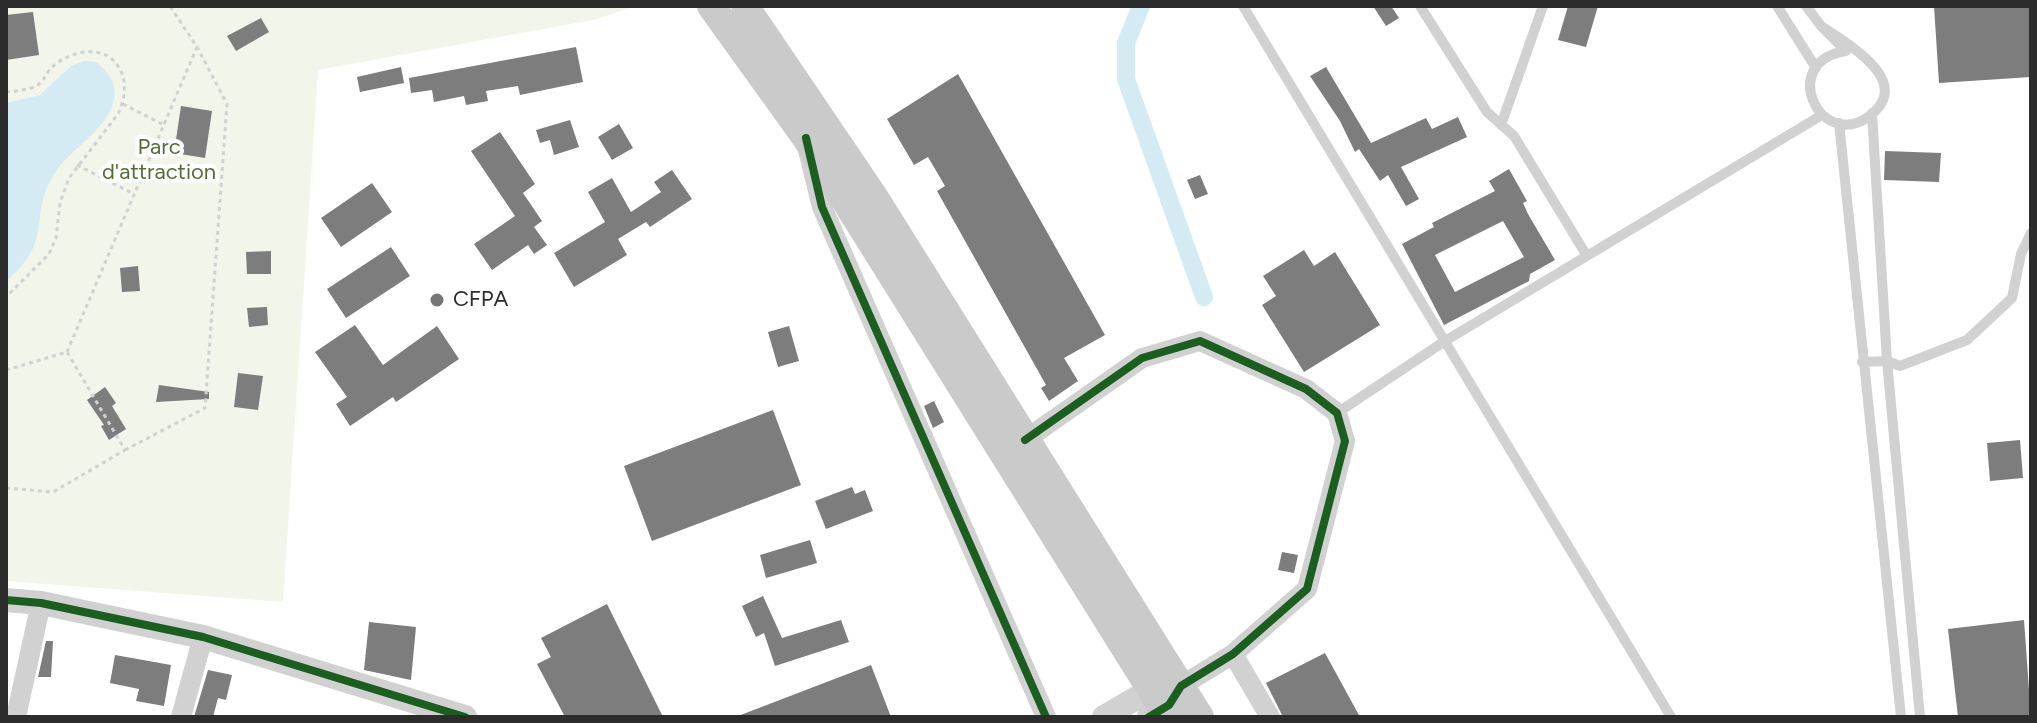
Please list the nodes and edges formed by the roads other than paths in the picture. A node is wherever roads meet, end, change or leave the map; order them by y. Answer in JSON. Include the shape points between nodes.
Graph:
{"nodes":[{"id":1,"x":711,"y":6,"type":"edge"},
{"id":2,"x":745,"y":6,"type":"edge"},
{"id":3,"x":1243,"y":6,"type":"edge"},
{"id":4,"x":1420,"y":6,"type":"edge"},
{"id":5,"x":1543,"y":6,"type":"edge"},
{"id":6,"x":1777,"y":6,"type":"edge"},
{"id":7,"x":1806,"y":6,"type":"edge"},
{"id":8,"x":1821,"y":26,"type":"junction"},
{"id":9,"x":1816,"y":68,"type":"junction"},
{"id":10,"x":1872,"y":113,"type":"junction"},
{"id":11,"x":1822,"y":115,"type":"junction"},
{"id":12,"x":1839,"y":123,"type":"junction"},
{"id":13,"x":1501,"y":125,"type":"junction"},
{"id":14,"x":806,"y":138,"type":"junction"},
{"id":15,"x":2031,"y":233,"type":"edge"},
{"id":16,"x":1587,"y":256,"type":"junction"},
{"id":17,"x":1445,"y":341,"type":"junction"},
{"id":18,"x":1887,"y":361,"type":"junction"},
{"id":19,"x":1862,"y":362,"type":"junction"},
{"id":20,"x":1337,"y":413,"type":"junction"},
{"id":21,"x":1025,"y":440,"type":"junction"},
{"id":22,"x":6,"y":600,"type":"edge"},
{"id":23,"x":41,"y":603,"type":"junction"},
{"id":24,"x":203,"y":637,"type":"junction"},
{"id":25,"x":1233,"y":654,"type":"junction"},
{"id":26,"x":1181,"y":686,"type":"junction"},
{"id":27,"x":1157,"y":708,"type":"edge"},
{"id":28,"x":449,"y":714,"type":"edge"},
{"id":29,"x":16,"y":717,"type":"edge"},
{"id":30,"x":181,"y":717,"type":"edge"},
{"id":31,"x":1046,"y":717,"type":"edge"},
{"id":32,"x":1104,"y":717,"type":"edge"},
{"id":33,"x":1200,"y":717,"type":"edge"},
{"id":34,"x":1270,"y":717,"type":"edge"},
{"id":35,"x":1671,"y":717,"type":"edge"},
{"id":36,"x":1901,"y":717,"type":"edge"},
{"id":37,"x":1920,"y":717,"type":"edge"}],
"edges":[{"from":1,"to":14,"type":"main road"},
{"from":2,"to":21,"type":"main road","via":[[843,149]]},
{"from":3,"to":17,"type":"lane"},
{"from":4,"to":13,"type":"lane","via":[[1487,112]]},
{"from":5,"to":13,"type":"lane"},
{"from":6,"to":9,"type":"lane"},
{"from":7,"to":8,"type":"lane"},
{"from":8,"to":9,"type":"lane","via":[[1846,51],[1826,57]]},
{"from":8,"to":10,"type":"lane","via":[[1880,72],[1882,93]]},
{"from":9,"to":11,"type":"lane","via":[[1810,93]]},
{"from":10,"to":12,"type":"lane","via":[[1857,122]]},
{"from":10,"to":18,"type":"lane"},
{"from":11,"to":12,"type":"lane"},
{"from":11,"to":16,"type":"lane"},
{"from":12,"to":19,"type":"lane"},
{"from":13,"to":16,"type":"lane","via":[[1514,136]]},
{"from":14,"to":27,"type":"main road"},
{"from":14,"to":31,"type":"street","via":[[822,207]]},
{"from":15,"to":18,"type":"lane","via":[[2012,298],[1967,340],[1900,366]]},
{"from":16,"to":17,"type":"lane"},
{"from":17,"to":20,"type":"lane"},
{"from":17,"to":35,"type":"lane"},
{"from":18,"to":19,"type":"lane"},
{"from":18,"to":37,"type":"lane"},
{"from":19,"to":36,"type":"lane"},
{"from":20,"to":21,"type":"street","via":[[1306,389],[1200,341],[1142,358]]},
{"from":20,"to":25,"type":"street","via":[[1345,441],[1307,589]]},
{"from":21,"to":26,"type":"main road"},
{"from":22,"to":23,"type":"street"},
{"from":23,"to":24,"type":"street"},
{"from":23,"to":29,"type":"street"},
{"from":24,"to":28,"type":"street"},
{"from":24,"to":30,"type":"street"},
{"from":25,"to":26,"type":"street"},
{"from":25,"to":34,"type":"street"},
{"from":26,"to":27,"type":"street","via":[[1165,685]]},
{"from":26,"to":33,"type":"main road"},
{"from":27,"to":32,"type":"street"}]}
